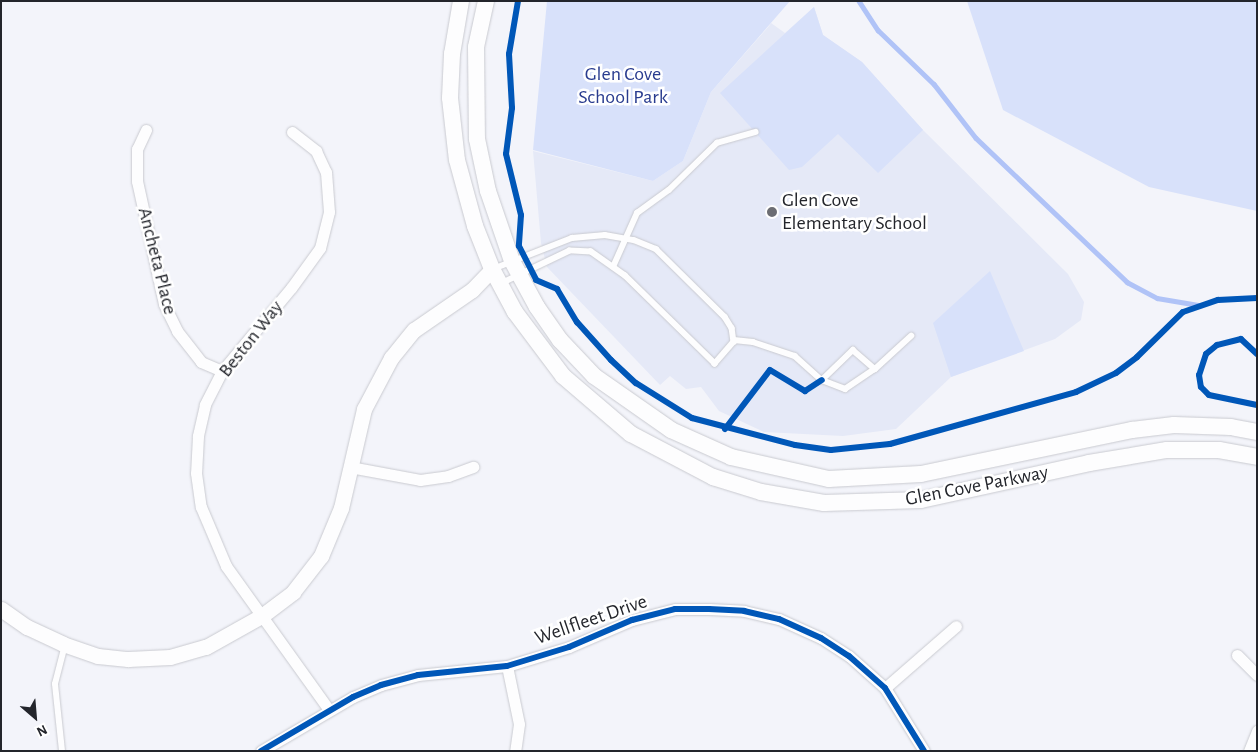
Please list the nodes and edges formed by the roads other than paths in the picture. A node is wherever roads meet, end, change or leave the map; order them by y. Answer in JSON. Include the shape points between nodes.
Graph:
{"nodes":[{"id":1,"x":461,"y":1,"type":"edge"},
{"id":2,"x":486,"y":1,"type":"edge"},
{"id":3,"x":146,"y":130,"type":"dead end"},
{"id":4,"x":292,"y":132,"type":"dead end"},
{"id":5,"x":755,"y":132,"type":"dead end"},
{"id":6,"x":627,"y":238,"type":"junction"},
{"id":7,"x":613,"y":267,"type":"junction"},
{"id":8,"x":515,"y":268,"type":"junction"},
{"id":9,"x":492,"y":269,"type":"junction"},
{"id":10,"x":500,"y":285,"type":"junction"},
{"id":11,"x":472,"y":290,"type":"junction"},
{"id":12,"x":911,"y":336,"type":"dead end"},
{"id":13,"x":734,"y":340,"type":"junction"},
{"id":14,"x":875,"y":369,"type":"junction"},
{"id":15,"x":222,"y":371,"type":"junction"},
{"id":16,"x":822,"y":380,"type":"junction"},
{"id":17,"x":1257,"y":432,"type":"edge"},
{"id":18,"x":1257,"y":457,"type":"edge"},
{"id":19,"x":350,"y":467,"type":"junction"},
{"id":20,"x":474,"y":467,"type":"dead end"},
{"id":21,"x":1,"y":609,"type":"edge"},
{"id":22,"x":263,"y":615,"type":"junction"},
{"id":23,"x":956,"y":626,"type":"dead end"},
{"id":24,"x":65,"y":645,"type":"junction"},
{"id":25,"x":1237,"y":655,"type":"dead end"},
{"id":26,"x":507,"y":666,"type":"junction"},
{"id":27,"x":1257,"y":675,"type":"edge"},
{"id":28,"x":885,"y":688,"type":"junction"},
{"id":29,"x":329,"y":710,"type":"junction"},
{"id":30,"x":1257,"y":731,"type":"edge"},
{"id":31,"x":62,"y":751,"type":"edge"},
{"id":32,"x":261,"y":751,"type":"edge"},
{"id":33,"x":515,"y":751,"type":"edge"},
{"id":34,"x":924,"y":751,"type":"edge"},
{"id":35,"x":1249,"y":751,"type":"edge"}],
"edges":[{"from":1,"to":9,"type":"main road","name":"Glen Cove Parkway","via":[[452,54],[452,115],[457,160],[475,226]]},
{"from":2,"to":8,"type":"main road","name":"Glen Cove Parkway","via":[[476,47],[477,139],[488,191]]},
{"from":3,"to":15,"type":"street","name":"Ancheta Place","via":[[137,149],[137,181],[164,304],[177,331],[201,362]]},
{"from":4,"to":15,"type":"street","name":"Beston Way","via":[[316,151],[326,172],[329,212],[320,248],[262,326]]},
{"from":5,"to":6,"type":"lane","via":[[717,143],[669,190],[637,213]]},
{"from":6,"to":7,"type":"lane"},
{"from":6,"to":8,"type":"lane","via":[[598,234],[572,238]]},
{"from":6,"to":13,"type":"lane","via":[[656,249],[725,317],[732,328]]},
{"from":7,"to":8,"type":"lane","via":[[591,252],[570,251]]},
{"from":7,"to":13,"type":"lane","via":[[715,364]]},
{"from":8,"to":9,"type":"lane"},
{"from":8,"to":10,"type":"lane"},
{"from":8,"to":17,"type":"main road","name":"Glen Cove Parkway","via":[[560,340],[594,376],[671,430],[731,457],[787,471],[829,479],[890,478],[1132,430],[1174,425],[1231,427]]},
{"from":9,"to":10,"type":"main road","name":"Glen Cove Parkway"},
{"from":9,"to":11,"type":"street"},
{"from":10,"to":11,"type":"street"},
{"from":10,"to":18,"type":"main road","name":"Glen Cove Parkway","via":[[538,347],[563,376],[631,434],[713,477],[761,492],[824,503],[921,500],[1089,463],[1167,450],[1218,450]]},
{"from":11,"to":19,"type":"street","via":[[414,330],[392,358],[364,410]]},
{"from":12,"to":14,"type":"lane"},
{"from":13,"to":16,"type":"lane","via":[[753,342],[795,356]]},
{"from":14,"to":16,"type":"lane","via":[[845,389]]},
{"from":14,"to":16,"type":"lane","via":[[853,350]]},
{"from":15,"to":22,"type":"street","name":"Beston Way","via":[[205,405],[198,436],[196,474],[201,507],[226,566]]},
{"from":19,"to":20,"type":"street","via":[[420,480],[448,476]]},
{"from":19,"to":22,"type":"street","via":[[341,508],[321,556],[293,592]]},
{"from":21,"to":24,"type":"street","via":[[27,627]]},
{"from":22,"to":24,"type":"street","via":[[206,647],[170,657],[98,656]]},
{"from":22,"to":29,"type":"street","name":"Beston Way"},
{"from":23,"to":28,"type":"street"},
{"from":24,"to":31,"type":"lane","via":[[55,684]]},
{"from":25,"to":27,"type":"street"},
{"from":26,"to":28,"type":"street","name":"Wellfleet Drive","via":[[569,647],[632,620],[675,609],[709,608],[744,611],[787,623],[849,656]]},
{"from":26,"to":29,"type":"street","name":"Wellfleet Drive","via":[[418,675],[381,685]]},
{"from":26,"to":33,"type":"street","via":[[519,724]]},
{"from":28,"to":34,"type":"street","name":"Wellfleet Drive"},
{"from":29,"to":32,"type":"street","name":"Wellfleet Drive"},
{"from":30,"to":35,"type":"street"}]}
